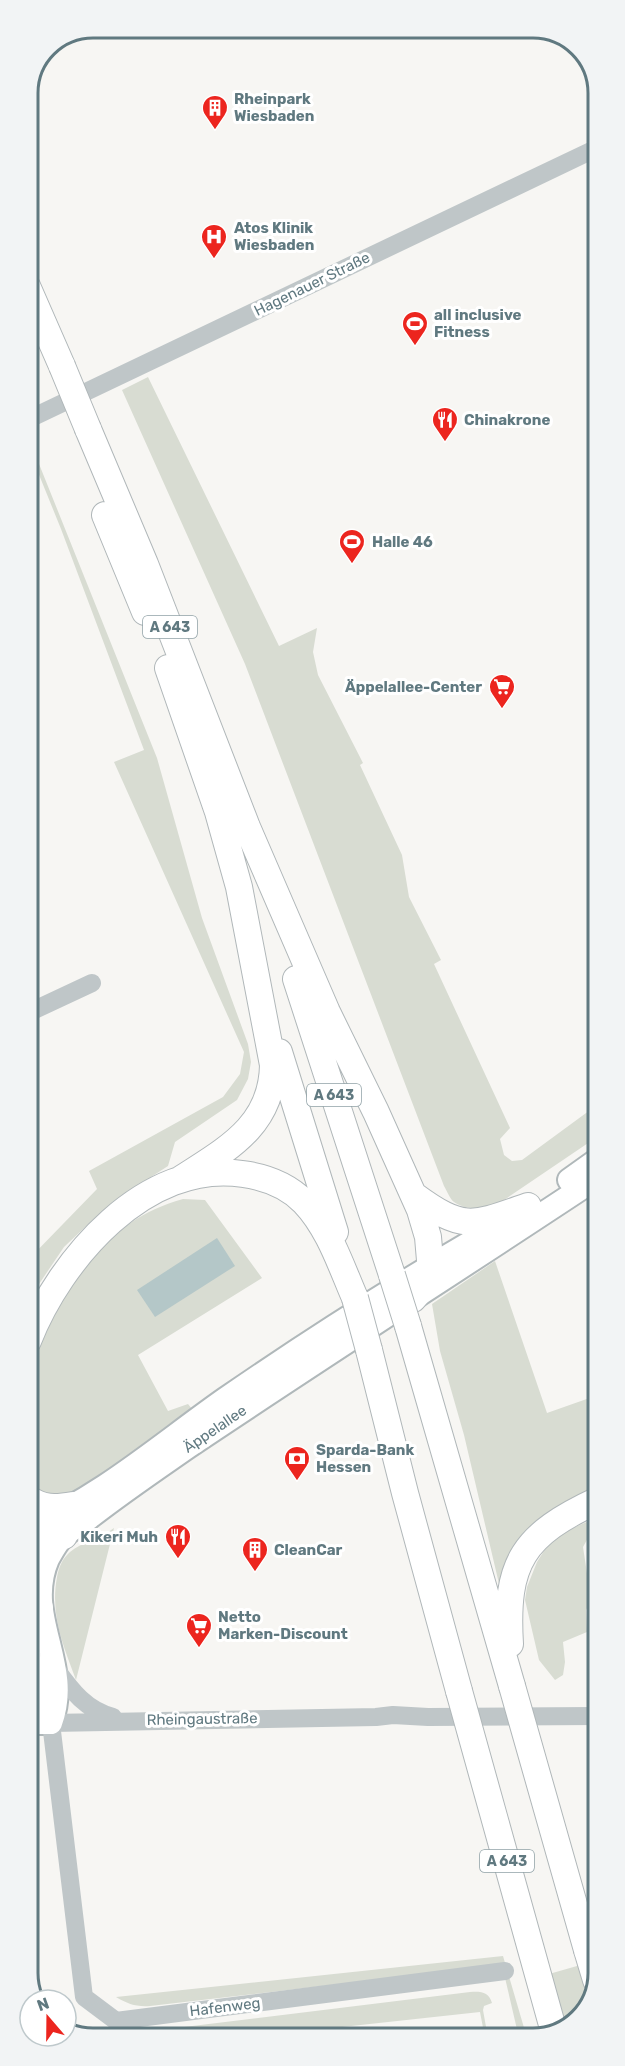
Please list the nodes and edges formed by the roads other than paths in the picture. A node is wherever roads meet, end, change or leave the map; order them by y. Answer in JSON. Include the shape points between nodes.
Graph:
{"nodes":[{"id":1,"x":588,"y":152,"type":"edge"},
{"id":2,"x":38,"y":320,"type":"edge"},
{"id":3,"x":38,"y":345,"type":"edge"},
{"id":4,"x":54,"y":370,"type":"junction"},
{"id":5,"x":38,"y":415,"type":"edge"},
{"id":6,"x":80,"y":432,"type":"junction"},
{"id":7,"x":247,"y":826,"type":"junction"},
{"id":8,"x":92,"y":982,"type":"dead end"},
{"id":9,"x":258,"y":984,"type":"junction"},
{"id":10,"x":38,"y":1008,"type":"edge"},
{"id":11,"x":588,"y":1166,"type":"edge"},
{"id":12,"x":181,"y":1179,"type":"junction"},
{"id":13,"x":588,"y":1184,"type":"edge"},
{"id":14,"x":415,"y":1196,"type":"junction"},
{"id":15,"x":528,"y":1206,"type":"junction"},
{"id":16,"x":431,"y":1265,"type":"junction"},
{"id":17,"x":355,"y":1298,"type":"junction"},
{"id":18,"x":413,"y":1299,"type":"junction"},
{"id":19,"x":38,"y":1320,"type":"edge"},
{"id":20,"x":38,"y":1505,"type":"edge"},
{"id":21,"x":73,"y":1505,"type":"junction"},
{"id":22,"x":588,"y":1505,"type":"edge"},
{"id":23,"x":38,"y":1523,"type":"edge"},
{"id":24,"x":63,"y":1536,"type":"junction"},
{"id":25,"x":38,"y":1540,"type":"edge"},
{"id":26,"x":38,"y":1600,"type":"edge"},
{"id":27,"x":40,"y":1608,"type":"junction"},
{"id":28,"x":56,"y":1669,"type":"junction"},
{"id":29,"x":512,"y":1686,"type":"junction"},
{"id":30,"x":38,"y":1692,"type":"edge"},
{"id":31,"x":588,"y":1716,"type":"edge"},
{"id":32,"x":127,"y":1721,"type":"junction"},
{"id":33,"x":38,"y":1723,"type":"edge"},
{"id":34,"x":51,"y":1723,"type":"junction"},
{"id":35,"x":588,"y":1952,"type":"edge"},
{"id":36,"x":505,"y":1971,"type":"dead end"},
{"id":37,"x":552,"y":2025,"type":"edge"}],
"edges":[{"from":1,"to":5,"type":"street","name":"Hagenauer Straße"},
{"from":2,"to":4,"type":"highway","number":"A 643"},
{"from":3,"to":4,"type":"highway","number":"A 643"},
{"from":4,"to":6,"type":"highway","number":"A 643"},
{"from":6,"to":7,"type":"highway","number":"A 643","via":[[145,564]]},
{"from":6,"to":9,"type":"highway","number":"A 643","via":[[214,801],[239,887]]},
{"from":7,"to":14,"type":"highway","via":[[327,1012]]},
{"from":7,"to":29,"type":"highway","number":"A 643","bridge":true,"via":[[408,1326]]},
{"from":8,"to":10,"type":"street"},
{"from":9,"to":12,"type":"highway","via":[[273,1065],[266,1104],[243,1136]]},
{"from":9,"to":17,"type":"highway","number":"A 643"},
{"from":11,"to":15,"type":"main road","name":"Äppelallee"},
{"from":12,"to":17,"type":"highway","via":[[201,1173],[232,1172],[266,1179],[292,1192],[323,1228]]},
{"from":12,"to":19,"type":"highway","via":[[151,1193],[95,1236],[51,1292]]},
{"from":13,"to":18,"type":"main road","name":"Äppelallee"},
{"from":14,"to":15,"type":"highway","via":[[451,1220],[464,1222],[495,1218]]},
{"from":14,"to":16,"type":"highway","via":[[428,1237]]},
{"from":15,"to":16,"type":"main road","name":"Äppelallee"},
{"from":16,"to":18,"type":"highway","via":[[429,1279]]},
{"from":16,"to":21,"type":"main road","name":"Äppelallee"},
{"from":17,"to":37,"type":"highway","number":"A 643","bridge":true},
{"from":18,"to":24,"type":"main road","name":"Äppelallee","via":[[121,1493]]},
{"from":20,"to":21,"type":"highway","via":[[51,1508]]},
{"from":21,"to":23,"type":"main road","name":"Äppelallee"},
{"from":22,"to":29,"type":"highway","via":[[542,1533],[517,1566],[508,1611]]},
{"from":24,"to":25,"type":"highway"},
{"from":24,"to":27,"type":"main road","name":"Äppelallee","via":[[44,1569]]},
{"from":26,"to":27,"type":"highway"},
{"from":27,"to":28,"type":"main road","name":"Äppelallee"},
{"from":28,"to":32,"type":"street","via":[[92,1709]]},
{"from":28,"to":34,"type":"main road","name":"Äppelallee","via":[[57,1704]]},
{"from":29,"to":35,"type":"highway","number":"A 643","bridge":true},
{"from":30,"to":34,"type":"main road"},
{"from":31,"to":32,"type":"street","name":"Rheingaustraße","via":[[402,1715]]},
{"from":32,"to":34,"type":"street","name":"Rheingaustraße"},
{"from":33,"to":34,"type":"main road","name":"Rheingaustraße"},
{"from":34,"to":36,"type":"street","name":"Hafenweg","via":[[84,1997],[116,2021]]}]}
